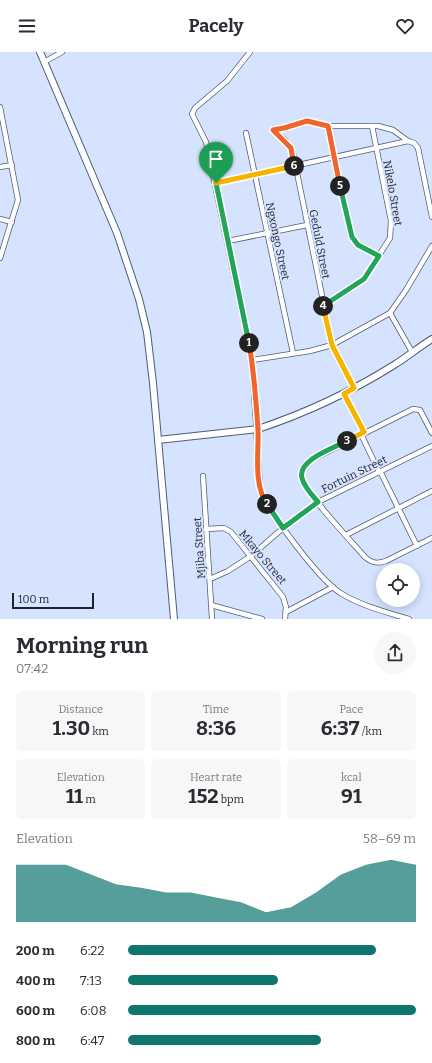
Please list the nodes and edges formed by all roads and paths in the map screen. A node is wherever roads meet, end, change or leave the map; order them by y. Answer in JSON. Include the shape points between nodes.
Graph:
{"nodes":[{"id":1,"x":40,"y":52,"type":"edge"},
{"id":2,"x":62,"y":52,"type":"edge"},
{"id":3,"x":250,"y":52,"type":"edge"},
{"id":4,"x":44,"y":62,"type":"junction"},
{"id":5,"x":0,"y":107,"type":"edge"},
{"id":6,"x":328,"y":126,"type":"junction"},
{"id":7,"x":372,"y":126,"type":"junction"},
{"id":8,"x":246,"y":133,"type":"dead end"},
{"id":9,"x":408,"y":141,"type":"junction"},
{"id":10,"x":375,"y":149,"type":"junction"},
{"id":11,"x":334,"y":157,"type":"junction"},
{"id":12,"x":12,"y":165,"type":"junction"},
{"id":13,"x":295,"y":166,"type":"junction"},
{"id":14,"x":0,"y":167,"type":"edge"},
{"id":15,"x":255,"y":174,"type":"junction"},
{"id":16,"x":216,"y":183,"type":"junction"},
{"id":17,"x":432,"y":217,"type":"edge"},
{"id":18,"x":0,"y":219,"type":"edge"},
{"id":19,"x":12,"y":222,"type":"junction"},
{"id":20,"x":307,"y":225,"type":"junction"},
{"id":21,"x":267,"y":233,"type":"junction"},
{"id":22,"x":228,"y":241,"type":"junction"},
{"id":23,"x":432,"y":246,"type":"edge"},
{"id":24,"x":379,"y":256,"type":"junction"},
{"id":25,"x":0,"y":258,"type":"edge"},
{"id":26,"x":323,"y":305,"type":"junction"},
{"id":27,"x":390,"y":313,"type":"junction"},
{"id":28,"x":429,"y":341,"type":"edge"},
{"id":29,"x":332,"y":345,"type":"junction"},
{"id":30,"x":412,"y":352,"type":"junction"},
{"id":31,"x":293,"y":353,"type":"junction"},
{"id":32,"x":252,"y":360,"type":"junction"},
{"id":33,"x":354,"y":388,"type":"junction"},
{"id":34,"x":344,"y":394,"type":"junction"},
{"id":35,"x":258,"y":429,"type":"junction"},
{"id":36,"x":432,"y":433,"type":"edge"},
{"id":37,"x":362,"y":434,"type":"junction"},
{"id":38,"x":158,"y":440,"type":"junction"},
{"id":39,"x":432,"y":446,"type":"edge"},
{"id":40,"x":379,"y":471,"type":"junction"},
{"id":41,"x":203,"y":476,"type":"dead end"},
{"id":42,"x":432,"y":491,"type":"edge"},
{"id":43,"x":318,"y":502,"type":"junction"},
{"id":44,"x":398,"y":509,"type":"junction"},
{"id":45,"x":283,"y":528,"type":"junction"},
{"id":46,"x":206,"y":529,"type":"junction"},
{"id":47,"x":346,"y":535,"type":"junction"},
{"id":48,"x":432,"y":538,"type":"edge"},
{"id":49,"x":417,"y":546,"type":"junction"},
{"id":50,"x":251,"y":556,"type":"junction"},
{"id":51,"x":210,"y":579,"type":"junction"},
{"id":52,"x":333,"y":587,"type":"junction"},
{"id":53,"x":211,"y":605,"type":"junction"},
{"id":54,"x":286,"y":612,"type":"junction"},
{"id":55,"x":174,"y":619,"type":"edge"},
{"id":56,"x":212,"y":619,"type":"edge"},
{"id":57,"x":262,"y":619,"type":"edge"},
{"id":58,"x":285,"y":619,"type":"edge"},
{"id":59,"x":408,"y":619,"type":"edge"}],
"edges":[{"from":1,"to":4,"type":"street"},
{"from":2,"to":4,"type":"street"},
{"from":3,"to":16,"type":"street","via":[[227,81],[193,111],[193,117],[206,142]]},
{"from":4,"to":38,"type":"street","via":[[117,233],[140,299],[147,332]]},
{"from":5,"to":12,"type":"street"},
{"from":6,"to":7,"type":"street"},
{"from":6,"to":11,"type":"street"},
{"from":6,"to":13,"type":"street","name":"Geduld Street","via":[[307,121],[273,130],[291,148]]},
{"from":7,"to":9,"type":"street","via":[[393,130]]},
{"from":7,"to":10,"type":"street","name":"Nikelo Street"},
{"from":8,"to":15,"type":"street","name":"Ngxongo Street"},
{"from":9,"to":10,"type":"street"},
{"from":9,"to":17,"type":"street","via":[[418,148]]},
{"from":10,"to":11,"type":"street"},
{"from":10,"to":24,"type":"street","name":"Nikelo Street","via":[[391,227],[390,238]]},
{"from":11,"to":13,"type":"street"},
{"from":11,"to":24,"type":"street","via":[[352,237],[358,245]]},
{"from":12,"to":14,"type":"street"},
{"from":12,"to":19,"type":"street","via":[[18,200]]},
{"from":13,"to":15,"type":"street"},
{"from":13,"to":20,"type":"street","name":"Geduld Street"},
{"from":15,"to":16,"type":"street"},
{"from":15,"to":21,"type":"street","name":"Ngxongo Street"},
{"from":16,"to":22,"type":"street"},
{"from":18,"to":19,"type":"street"},
{"from":19,"to":25,"type":"street"},
{"from":20,"to":21,"type":"street"},
{"from":20,"to":26,"type":"street","name":"Geduld Street"},
{"from":21,"to":22,"type":"street"},
{"from":21,"to":31,"type":"street","name":"Ngxongo Street"},
{"from":22,"to":32,"type":"street"},
{"from":23,"to":27,"type":"street"},
{"from":24,"to":26,"type":"street","name":"Nikelo Street","via":[[364,279]]},
{"from":26,"to":29,"type":"street","name":"Geduld Street"},
{"from":27,"to":29,"type":"street"},
{"from":27,"to":30,"type":"street"},
{"from":28,"to":30,"type":"street"},
{"from":29,"to":31,"type":"street"},
{"from":29,"to":33,"type":"street","name":"Geduld Street"},
{"from":30,"to":33,"type":"street"},
{"from":31,"to":32,"type":"street"},
{"from":32,"to":35,"type":"street"},
{"from":33,"to":34,"type":"street"},
{"from":34,"to":35,"type":"street"},
{"from":34,"to":37,"type":"street"},
{"from":35,"to":38,"type":"street"},
{"from":35,"to":45,"type":"street","via":[[260,488],[265,502]]},
{"from":36,"to":37,"type":"street","via":[[422,412],[415,409]]},
{"from":37,"to":40,"type":"street"},
{"from":37,"to":43,"type":"street","via":[[305,464],[302,479]]},
{"from":38,"to":55,"type":"street"},
{"from":39,"to":40,"type":"street","name":"Fortuin Street"},
{"from":40,"to":43,"type":"street","name":"Fortuin Street"},
{"from":40,"to":44,"type":"street"},
{"from":41,"to":46,"type":"street","name":"Mjiba Street"},
{"from":42,"to":44,"type":"street"},
{"from":43,"to":45,"type":"street","name":"Fortuin Street"},
{"from":43,"to":47,"type":"street"},
{"from":44,"to":47,"type":"street"},
{"from":44,"to":49,"type":"street"},
{"from":45,"to":50,"type":"street","name":"Fortuin Street"},
{"from":45,"to":52,"type":"street"},
{"from":46,"to":50,"type":"street","name":"Mkayo Street","via":[[228,529]]},
{"from":46,"to":51,"type":"street","name":"Mjiba Street"},
{"from":47,"to":49,"type":"street","via":[[365,557],[375,563],[386,562]]},
{"from":48,"to":49,"type":"street"},
{"from":50,"to":51,"type":"street","name":"Fortuin Street"},
{"from":50,"to":54,"type":"street","name":"Mkayo Street","via":[[283,597]]},
{"from":51,"to":53,"type":"street","name":"Mjiba Street"},
{"from":52,"to":54,"type":"street"},
{"from":52,"to":59,"type":"street","via":[[355,601]]},
{"from":53,"to":56,"type":"street","name":"Mjiba Street"},
{"from":53,"to":57,"type":"street"},
{"from":54,"to":58,"type":"street","name":"Mkayo Street"}]}
